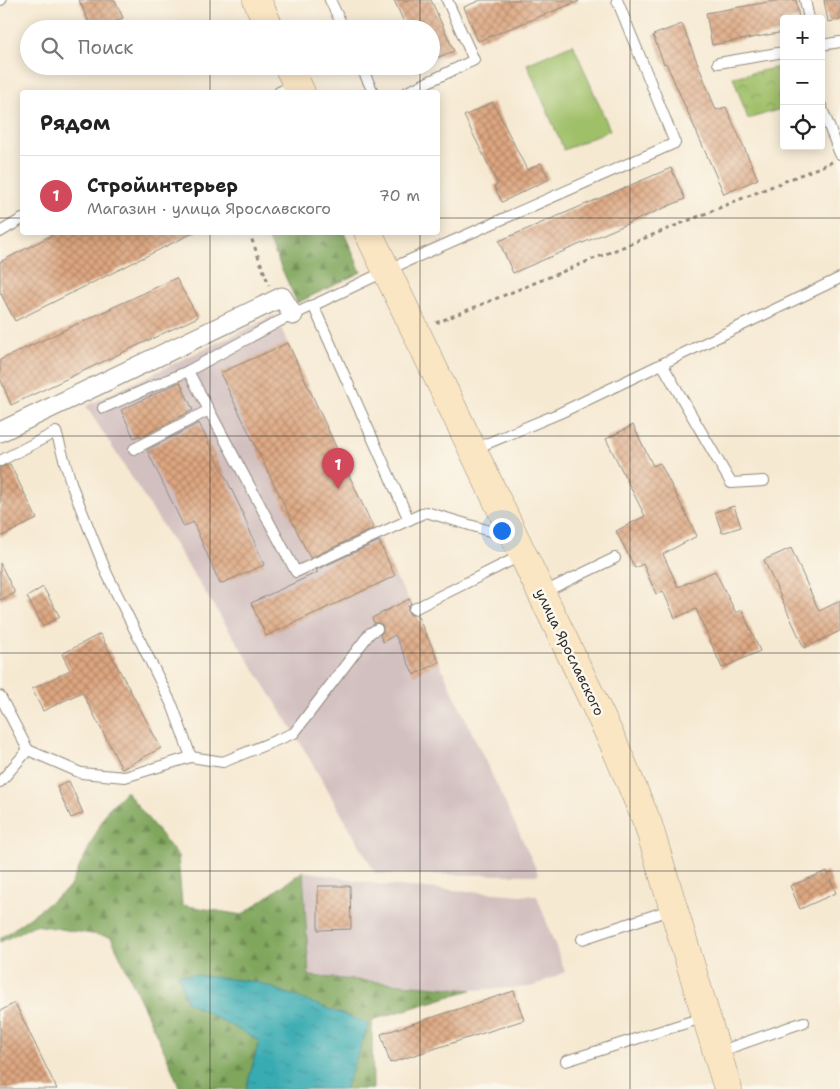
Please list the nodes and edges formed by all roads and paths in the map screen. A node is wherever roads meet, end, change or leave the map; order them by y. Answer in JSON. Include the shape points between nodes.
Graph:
{"nodes":[{"id":1,"x":256,"y":0,"type":"edge"},
{"id":2,"x":330,"y":0,"type":"edge"},
{"id":3,"x":447,"y":0,"type":"edge"},
{"id":4,"x":617,"y":0,"type":"edge"},
{"id":5,"x":805,"y":0,"type":"edge"},
{"id":6,"x":808,"y":15,"type":"edge"},
{"id":7,"x":266,"y":20,"type":"edge"},
{"id":8,"x":340,"y":20,"type":"edge"},
{"id":9,"x":840,"y":42,"type":"edge"},
{"id":10,"x":825,"y":44,"type":"edge"},
{"id":11,"x":780,"y":53,"type":"edge"},
{"id":12,"x":718,"y":64,"type":"dead end"},
{"id":13,"x":365,"y":75,"type":"edge"},
{"id":14,"x":372,"y":90,"type":"edge"},
{"id":15,"x":411,"y":90,"type":"edge"},
{"id":16,"x":825,"y":116,"type":"edge"},
{"id":17,"x":840,"y":154,"type":"edge"},
{"id":18,"x":840,"y":159,"type":"edge"},
{"id":19,"x":20,"y":220,"type":"edge"},
{"id":20,"x":0,"y":232,"type":"edge"},
{"id":21,"x":251,"y":235,"type":"edge"},
{"id":22,"x":369,"y":235,"type":"edge"},
{"id":23,"x":386,"y":271,"type":"junction"},
{"id":24,"x":840,"y":278,"type":"edge"},
{"id":25,"x":275,"y":300,"type":"junction"},
{"id":26,"x":313,"y":305,"type":"junction"},
{"id":27,"x":293,"y":315,"type":"junction"},
{"id":28,"x":436,"y":323,"type":"dead end"},
{"id":29,"x":662,"y":364,"type":"junction"},
{"id":30,"x":188,"y":371,"type":"junction"},
{"id":31,"x":103,"y":408,"type":"dead end"},
{"id":32,"x":209,"y":410,"type":"junction"},
{"id":33,"x":0,"y":432,"type":"edge"},
{"id":34,"x":134,"y":449,"type":"dead end"},
{"id":35,"x":472,"y":450,"type":"junction"},
{"id":36,"x":0,"y":461,"type":"edge"},
{"id":37,"x":764,"y":481,"type":"dead end"},
{"id":38,"x":409,"y":520,"type":"junction"},
{"id":39,"x":519,"y":547,"type":"junction"},
{"id":40,"x":616,"y":558,"type":"dead end"},
{"id":41,"x":541,"y":593,"type":"junction"},
{"id":42,"x":414,"y":609,"type":"dead end"},
{"id":43,"x":378,"y":629,"type":"dead end"},
{"id":44,"x":0,"y":696,"type":"edge"},
{"id":45,"x":28,"y":750,"type":"junction"},
{"id":46,"x":191,"y":757,"type":"junction"},
{"id":47,"x":0,"y":782,"type":"edge"},
{"id":48,"x":674,"y":908,"type":"junction"},
{"id":49,"x":582,"y":939,"type":"dead end"},
{"id":50,"x":706,"y":1016,"type":"junction"},
{"id":51,"x":804,"y":1022,"type":"dead end"},
{"id":52,"x":717,"y":1052,"type":"junction"},
{"id":53,"x":566,"y":1062,"type":"dead end"},
{"id":54,"x":728,"y":1089,"type":"edge"}],
"edges":[{"from":1,"to":7,"type":"street"},
{"from":2,"to":8,"type":"lane"},
{"from":3,"to":15,"type":"lane","via":[[474,60]]},
{"from":4,"to":23,"type":"lane","via":[[675,143]]},
{"from":5,"to":6,"type":"lane"},
{"from":9,"to":10,"type":"lane"},
{"from":11,"to":12,"type":"lane"},
{"from":13,"to":14,"type":"lane"},
{"from":16,"to":17,"type":"lane"},
{"from":18,"to":28,"type":"path"},
{"from":19,"to":20,"type":"lane"},
{"from":21,"to":25,"type":"path"},
{"from":22,"to":23,"type":"street","name":"улица Ярославского"},
{"from":23,"to":26,"type":"lane"},
{"from":23,"to":35,"type":"street","name":"улица Ярославского"},
{"from":24,"to":29,"type":"lane"},
{"from":25,"to":27,"type":"street","via":[[282,297]]},
{"from":25,"to":33,"type":"street"},
{"from":26,"to":27,"type":"lane"},
{"from":26,"to":38,"type":"lane"},
{"from":27,"to":30,"type":"lane"},
{"from":29,"to":35,"type":"lane","via":[[560,413]]},
{"from":29,"to":37,"type":"lane","via":[[731,483]]},
{"from":30,"to":31,"type":"lane"},
{"from":30,"to":32,"type":"lane"},
{"from":32,"to":34,"type":"lane"},
{"from":32,"to":38,"type":"lane","via":[[296,572]]},
{"from":35,"to":39,"type":"street","name":"улица Ярославского"},
{"from":36,"to":46,"type":"lane","via":[[56,432],[72,486],[106,574],[173,707]]},
{"from":38,"to":39,"type":"lane","via":[[426,512]]},
{"from":39,"to":41,"type":"street","name":"улица Ярославского"},
{"from":39,"to":42,"type":"lane"},
{"from":40,"to":41,"type":"lane"},
{"from":41,"to":48,"type":"street","name":"улица Ярославского","via":[[648,824]]},
{"from":43,"to":46,"type":"lane","via":[[370,633],[294,732],[222,762]]},
{"from":44,"to":45,"type":"lane"},
{"from":45,"to":46,"type":"lane","via":[[81,773],[125,777]]},
{"from":45,"to":47,"type":"lane"},
{"from":48,"to":49,"type":"lane"},
{"from":48,"to":50,"type":"street","name":"улица Ярославского"},
{"from":50,"to":52,"type":"street","name":"улица Ярославского"},
{"from":50,"to":53,"type":"lane"},
{"from":51,"to":52,"type":"lane"},
{"from":52,"to":54,"type":"street","name":"улица Ярославского"}]}
